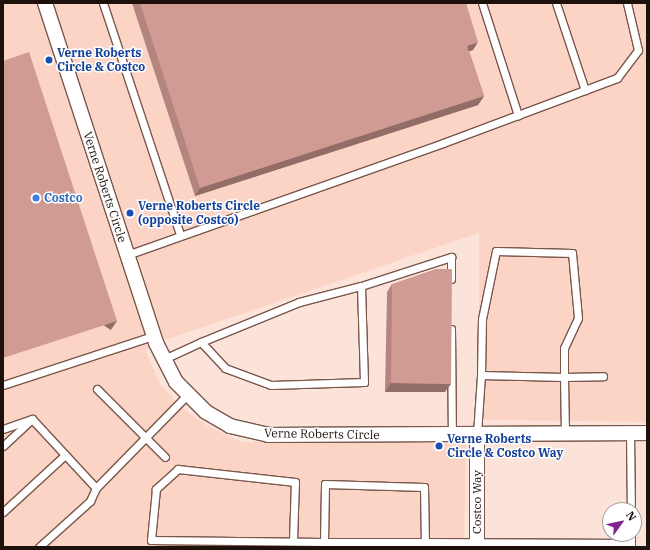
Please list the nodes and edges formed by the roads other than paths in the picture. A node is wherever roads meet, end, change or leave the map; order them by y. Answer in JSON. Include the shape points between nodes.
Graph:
{"nodes":[{"id":1,"x":45,"y":3,"type":"edge"},
{"id":2,"x":103,"y":3,"type":"edge"},
{"id":3,"x":482,"y":3,"type":"edge"},
{"id":4,"x":556,"y":3,"type":"edge"},
{"id":5,"x":626,"y":3,"type":"edge"},
{"id":6,"x":585,"y":90,"type":"junction"},
{"id":7,"x":518,"y":115,"type":"junction"},
{"id":8,"x":180,"y":235,"type":"junction"},
{"id":9,"x":127,"y":255,"type":"junction"},
{"id":10,"x":361,"y":286,"type":"junction"},
{"id":11,"x":451,"y":288,"type":"edge"},
{"id":12,"x":451,"y":318,"type":"edge"},
{"id":13,"x":153,"y":336,"type":"junction"},
{"id":14,"x":201,"y":342,"type":"junction"},
{"id":15,"x":164,"y":359,"type":"junction"},
{"id":16,"x":481,"y":375,"type":"junction"},
{"id":17,"x":564,"y":376,"type":"junction"},
{"id":18,"x":603,"y":376,"type":"dead end"},
{"id":19,"x":3,"y":385,"type":"edge"},
{"id":20,"x":97,"y":389,"type":"dead end"},
{"id":21,"x":188,"y":394,"type":"junction"},
{"id":22,"x":32,"y":419,"type":"junction"},
{"id":23,"x":3,"y":429,"type":"edge"},
{"id":24,"x":565,"y":433,"type":"junction"},
{"id":25,"x":630,"y":433,"type":"junction"},
{"id":26,"x":647,"y":433,"type":"edge"},
{"id":27,"x":452,"y":434,"type":"junction"},
{"id":28,"x":477,"y":434,"type":"junction"},
{"id":29,"x":144,"y":437,"type":"junction"},
{"id":30,"x":3,"y":446,"type":"edge"},
{"id":31,"x":65,"y":455,"type":"junction"},
{"id":32,"x":165,"y":458,"type":"dead end"},
{"id":33,"x":96,"y":488,"type":"junction"},
{"id":34,"x":631,"y":502,"type":"edge"},
{"id":35,"x":3,"y":512,"type":"edge"},
{"id":36,"x":293,"y":541,"type":"junction"},
{"id":37,"x":324,"y":542,"type":"junction"},
{"id":38,"x":425,"y":545,"type":"edge"},
{"id":39,"x":477,"y":545,"type":"edge"},
{"id":40,"x":631,"y":545,"type":"edge"},
{"id":41,"x":39,"y":547,"type":"edge"}],
"edges":[{"from":1,"to":9,"type":"street","name":"Verne Roberts Circle"},
{"from":2,"to":8,"type":"lane"},
{"from":3,"to":7,"type":"lane"},
{"from":4,"to":6,"type":"lane"},
{"from":5,"to":6,"type":"lane","via":[[638,50],[618,78]]},
{"from":6,"to":7,"type":"lane"},
{"from":7,"to":8,"type":"lane"},
{"from":8,"to":9,"type":"lane"},
{"from":9,"to":13,"type":"street","name":"Verne Roberts Circle"},
{"from":10,"to":11,"type":"lane","via":[[451,257]]},
{"from":10,"to":14,"type":"lane","via":[[299,302]]},
{"from":10,"to":14,"type":"lane","via":[[364,382],[271,386],[225,368]]},
{"from":12,"to":27,"type":"lane"},
{"from":13,"to":15,"type":"street","name":"Verne Roberts Circle"},
{"from":13,"to":19,"type":"lane"},
{"from":14,"to":15,"type":"lane"},
{"from":15,"to":21,"type":"street","name":"Verne Roberts Circle","via":[[176,382]]},
{"from":16,"to":17,"type":"lane"},
{"from":16,"to":17,"type":"lane","via":[[484,305],[496,252],[511,252],[572,253],[578,318],[564,348]]},
{"from":16,"to":28,"type":"lane"},
{"from":17,"to":18,"type":"lane"},
{"from":17,"to":24,"type":"lane"},
{"from":20,"to":29,"type":"lane"},
{"from":21,"to":27,"type":"street","name":"Verne Roberts Circle","via":[[206,412],[230,426],[268,435]]},
{"from":21,"to":29,"type":"lane"},
{"from":22,"to":23,"type":"lane"},
{"from":22,"to":30,"type":"lane"},
{"from":22,"to":31,"type":"lane"},
{"from":24,"to":25,"type":"street","name":"Verne Roberts Circle"},
{"from":24,"to":28,"type":"street","name":"Verne Roberts Circle"},
{"from":25,"to":26,"type":"street","name":"Verne Roberts Circle"},
{"from":25,"to":34,"type":"lane"},
{"from":27,"to":28,"type":"street","name":"Verne Roberts Circle"},
{"from":28,"to":39,"type":"street","name":"Costco Way"},
{"from":29,"to":32,"type":"lane"},
{"from":29,"to":33,"type":"lane"},
{"from":31,"to":33,"type":"lane"},
{"from":31,"to":35,"type":"lane"},
{"from":33,"to":41,"type":"lane","via":[[90,501]]},
{"from":36,"to":36,"type":"lane","via":[[295,482],[178,469],[156,490],[151,540]]},
{"from":36,"to":37,"type":"lane"},
{"from":37,"to":38,"type":"lane"},
{"from":37,"to":38,"type":"lane","via":[[325,484],[424,487]]},
{"from":38,"to":39,"type":"lane"},
{"from":39,"to":40,"type":"lane"}]}
